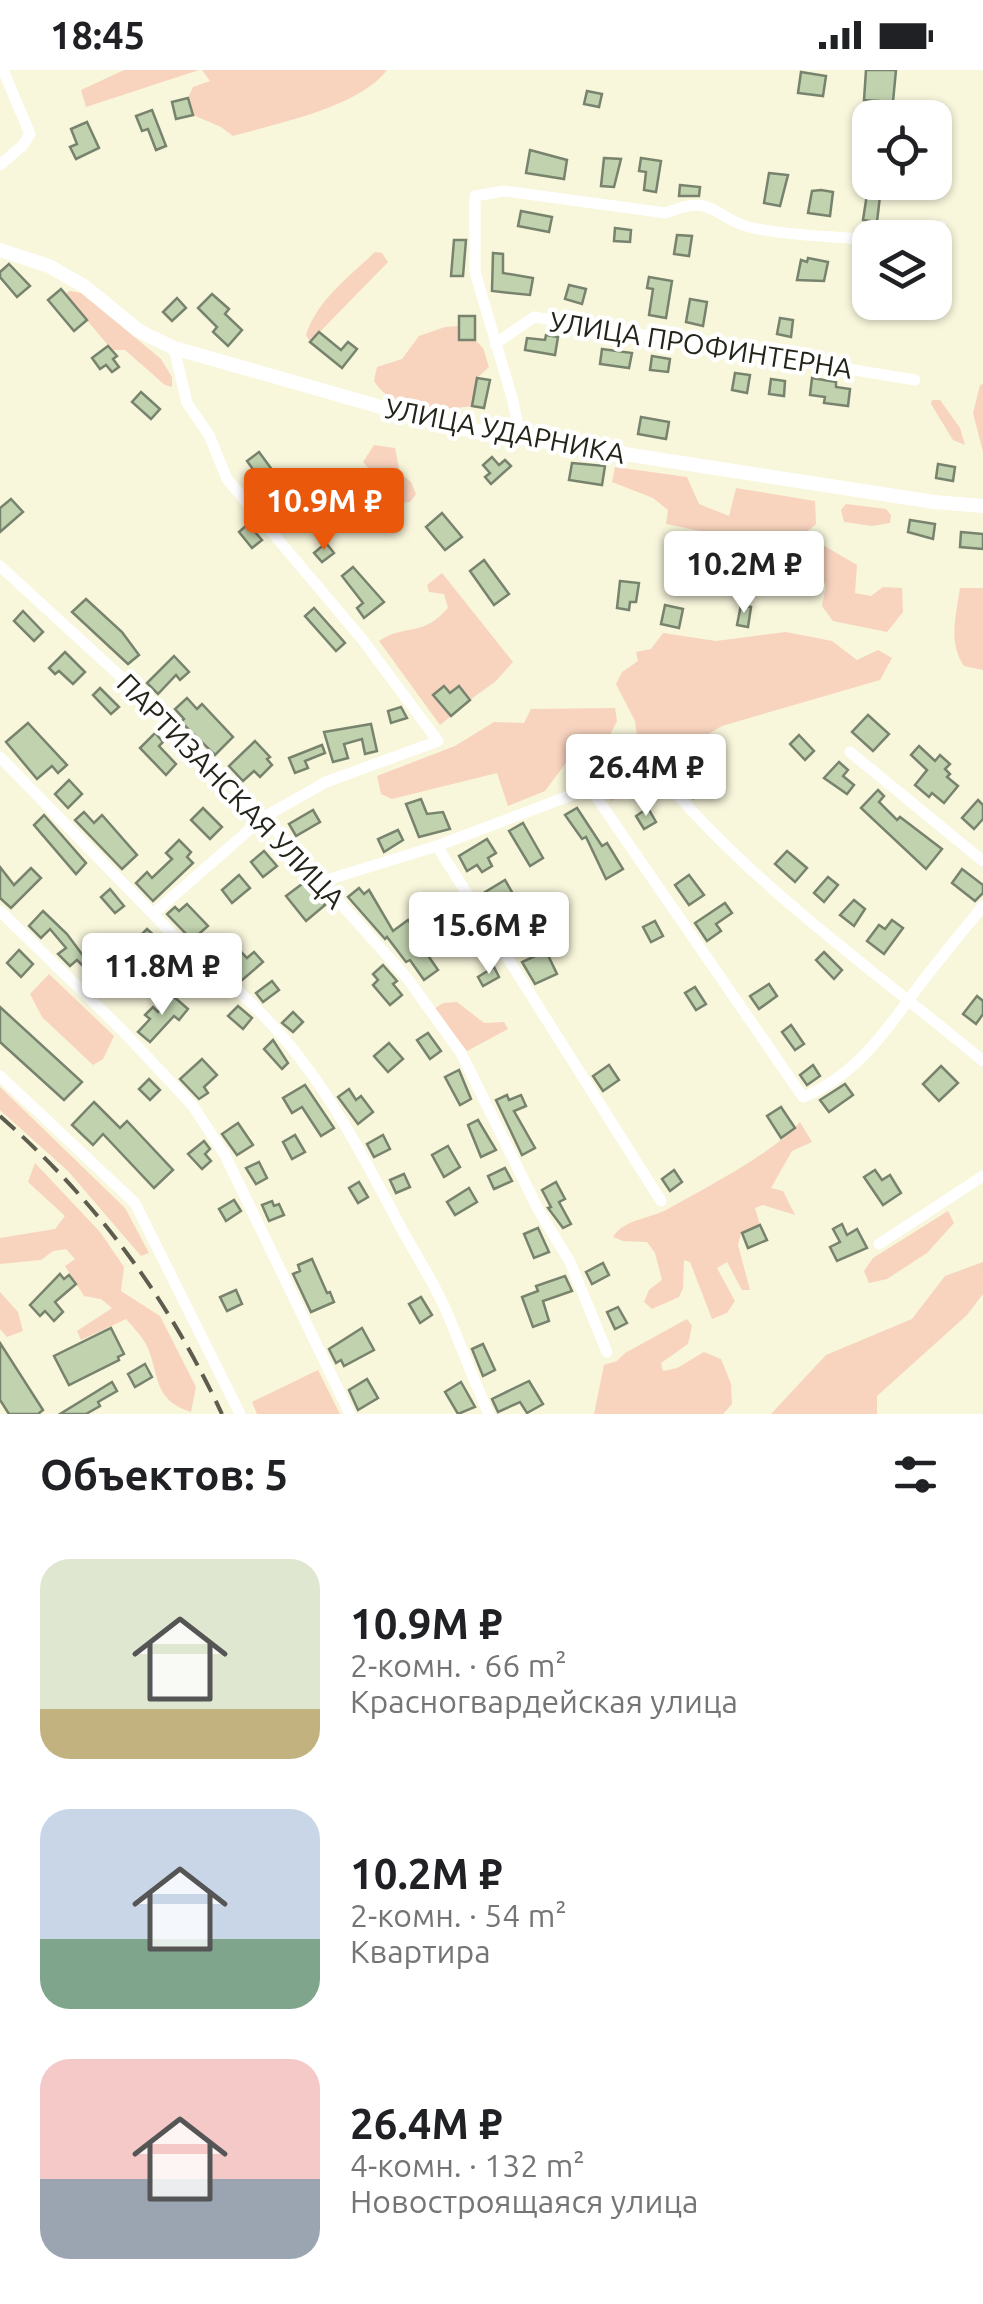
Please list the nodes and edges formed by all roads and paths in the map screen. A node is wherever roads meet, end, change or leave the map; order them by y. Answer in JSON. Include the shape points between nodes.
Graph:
{"nodes":[{"id":1,"x":4,"y":70,"type":"edge"},
{"id":2,"x":0,"y":165,"type":"edge"},
{"id":3,"x":852,"y":238,"type":"edge"},
{"id":4,"x":0,"y":250,"type":"edge"},
{"id":5,"x":495,"y":344,"type":"junction"},
{"id":6,"x":174,"y":348,"type":"junction"},
{"id":7,"x":914,"y":380,"type":"dead end"},
{"id":8,"x":520,"y":438,"type":"junction"},
{"id":9,"x":983,"y":506,"type":"edge"},
{"id":10,"x":0,"y":566,"type":"edge"},
{"id":11,"x":850,"y":752,"type":"dead end"},
{"id":12,"x":0,"y":757,"type":"edge"},
{"id":13,"x":662,"y":778,"type":"dead end"},
{"id":14,"x":264,"y":817,"type":"junction"},
{"id":15,"x":436,"y":846,"type":"junction"},
{"id":16,"x":983,"y":861,"type":"edge"},
{"id":17,"x":320,"y":882,"type":"junction"},
{"id":18,"x":983,"y":906,"type":"edge"},
{"id":19,"x":0,"y":911,"type":"edge"},
{"id":20,"x":154,"y":913,"type":"junction"},
{"id":21,"x":909,"y":999,"type":"junction"},
{"id":22,"x":983,"y":1061,"type":"edge"},
{"id":23,"x":0,"y":1076,"type":"edge"},
{"id":24,"x":983,"y":1176,"type":"edge"},
{"id":25,"x":661,"y":1201,"type":"dead end"},
{"id":26,"x":879,"y":1244,"type":"dead end"},
{"id":27,"x":607,"y":1352,"type":"dead end"},
{"id":28,"x":240,"y":1414,"type":"edge"},
{"id":29,"x":350,"y":1414,"type":"edge"},
{"id":30,"x":489,"y":1414,"type":"edge"}],
"edges":[{"from":1,"to":2,"type":"street","via":[[30,134]]},
{"from":3,"to":5,"type":"street","via":[[750,227],[688,203],[666,212],[504,191],[475,196],[475,272]]},
{"from":4,"to":6,"type":"main road","name":"УЛИЦА УДАРНИКА","via":[[49,266]]},
{"from":5,"to":7,"type":"street","name":"УЛИЦА ПРОФИНТЕРНА","via":[[534,317]]},
{"from":5,"to":8,"type":"street"},
{"from":6,"to":8,"type":"main road","name":"УЛИЦА УДАРНИКА","via":[[400,414]]},
{"from":6,"to":14,"type":"street","via":[[187,404],[210,434],[227,480],[438,740],[326,782]]},
{"from":8,"to":9,"type":"main road","name":"УЛИЦА УДАРНИКА"},
{"from":10,"to":14,"type":"street","name":"ПАРТИЗАНСКАЯ УЛИЦА"},
{"from":11,"to":16,"type":"street"},
{"from":12,"to":20,"type":"street"},
{"from":13,"to":21,"type":"street","via":[[701,824],[866,970]]},
{"from":14,"to":17,"type":"street","name":"ПАРТИЗАНСКАЯ УЛИЦА"},
{"from":14,"to":20,"type":"street"},
{"from":15,"to":17,"type":"street"},
{"from":15,"to":21,"type":"street","via":[[590,788],[803,1096],[861,1058]]},
{"from":15,"to":25,"type":"street"},
{"from":17,"to":27,"type":"street","name":"ПАРТИЗАНСКАЯ УЛИЦА","via":[[407,978],[461,1052],[570,1262]]},
{"from":18,"to":21,"type":"street"},
{"from":19,"to":29,"type":"street","via":[[192,1106],[225,1155]]},
{"from":20,"to":30,"type":"street","via":[[312,1070],[448,1313]]},
{"from":21,"to":22,"type":"street"},
{"from":23,"to":28,"type":"street","via":[[135,1203]]},
{"from":24,"to":26,"type":"street"}]}
